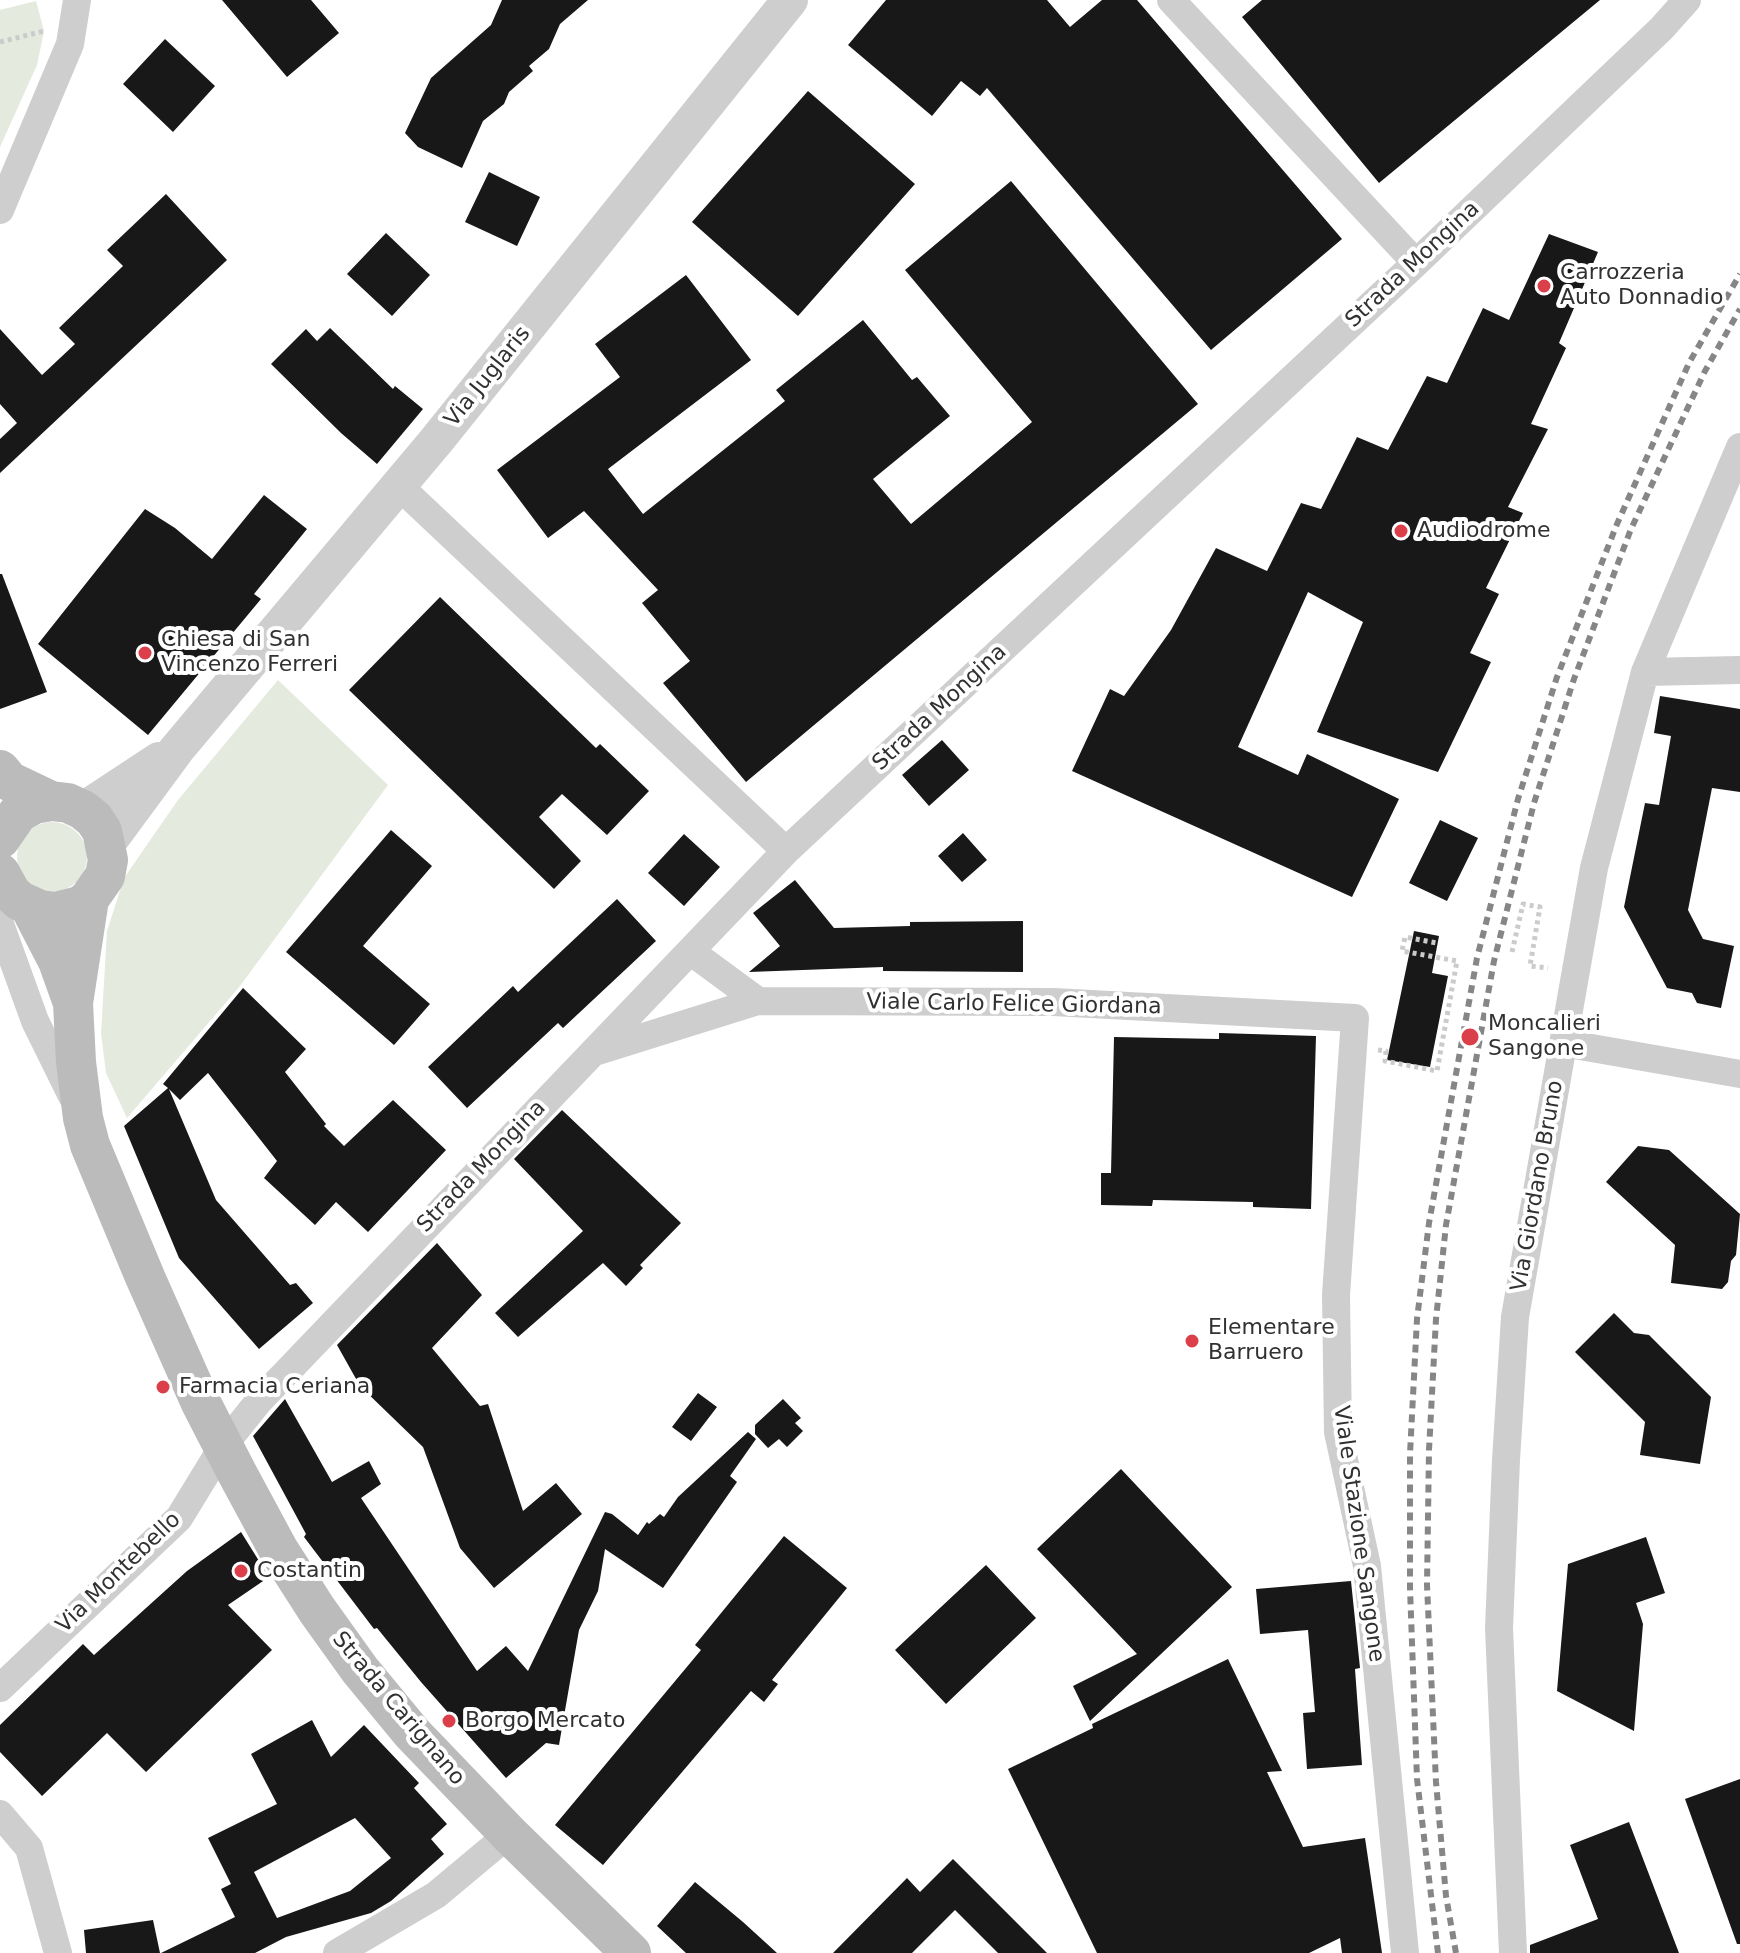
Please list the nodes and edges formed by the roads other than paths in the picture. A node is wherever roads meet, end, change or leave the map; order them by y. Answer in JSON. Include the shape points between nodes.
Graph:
{"nodes":[{"id":1,"x":790,"y":0,"type":"edge"},
{"id":2,"x":1171,"y":0,"type":"edge"},
{"id":3,"x":1687,"y":0,"type":"edge"},
{"id":4,"x":75,"y":14,"type":"edge"},
{"id":5,"x":0,"y":210,"type":"edge"},
{"id":6,"x":1416,"y":263,"type":"junction"},
{"id":7,"x":1740,"y":447,"type":"edge"},
{"id":8,"x":399,"y":486,"type":"junction"},
{"id":9,"x":1740,"y":670,"type":"edge"},
{"id":10,"x":1645,"y":672,"type":"junction"},
{"id":11,"x":177,"y":749,"type":"junction"},
{"id":12,"x":0,"y":770,"type":"edge"},
{"id":13,"x":67,"y":806,"type":"junction"},
{"id":14,"x":1,"y":833,"type":"edge"},
{"id":15,"x":107,"y":844,"type":"junction"},
{"id":16,"x":786,"y":851,"type":"junction"},
{"id":17,"x":0,"y":873,"type":"edge"},
{"id":18,"x":89,"y":899,"type":"junction"},
{"id":19,"x":15,"y":915,"type":"edge"},
{"id":20,"x":690,"y":951,"type":"junction"},
{"id":21,"x":758,"y":1001,"type":"junction"},
{"id":22,"x":73,"y":1003,"type":"junction"},
{"id":23,"x":1355,"y":1018,"type":"joint"},
{"id":24,"x":1563,"y":1043,"type":"junction"},
{"id":25,"x":591,"y":1053,"type":"junction"},
{"id":26,"x":1740,"y":1074,"type":"edge"},
{"id":27,"x":83,"y":1118,"type":"junction"},
{"id":28,"x":223,"y":1446,"type":"junction"},
{"id":29,"x":0,"y":1688,"type":"edge"},
{"id":30,"x":0,"y":1814,"type":"edge"},
{"id":31,"x":509,"y":1834,"type":"junction"},
{"id":32,"x":58,"y":1953,"type":"edge"},
{"id":33,"x":337,"y":1953,"type":"edge"},
{"id":34,"x":631,"y":1953,"type":"edge"},
{"id":35,"x":1405,"y":1953,"type":"edge"},
{"id":36,"x":1513,"y":1953,"type":"edge"}],
"edges":[{"from":1,"to":8,"type":"street","name":"Via Juglaris"},
{"from":2,"to":6,"type":"street"},
{"from":3,"to":6,"type":"street","name":"Strada Mongina"},
{"from":4,"to":5,"type":"street","via":[[70,44]]},
{"from":6,"to":16,"type":"street","name":"Strada Mongina"},
{"from":7,"to":10,"type":"street","name":"Via Giordano Bruno"},
{"from":8,"to":11,"type":"street","name":"Via Juglaris"},
{"from":8,"to":16,"type":"street"},
{"from":9,"to":10,"type":"street"},
{"from":10,"to":24,"type":"street","name":"Via Giordano Bruno","via":[[1594,868]]},
{"from":11,"to":13,"type":"street","name":"Via Juglaris"},
{"from":11,"to":15,"type":"street","name":"Via Juglaris"},
{"from":12,"to":13,"type":"main road","via":[[9,781]]},
{"from":13,"to":14,"type":"main road","via":[[34,804]]},
{"from":13,"to":15,"type":"main road","via":[[102,831]]},
{"from":15,"to":18,"type":"main road","name":"Strada Carignano","via":[[105,876]]},
{"from":16,"to":20,"type":"street","name":"Strada Mongina"},
{"from":17,"to":19,"type":"main road"},
{"from":18,"to":19,"type":"main road","via":[[56,912]]},
{"from":18,"to":22,"type":"main road","name":"Strada Carignano"},
{"from":19,"to":22,"type":"main road","name":"Strada Carignano","via":[[58,961]]},
{"from":19,"to":27,"type":"street","name":"Strada Carignano","via":[[35,1021]]},
{"from":20,"to":21,"type":"street"},
{"from":20,"to":25,"type":"street","name":"Strada Mongina"},
{"from":21,"to":23,"type":"street","name":"Viale Carlo Felice Giordana","via":[[1053,1002]]},
{"from":21,"to":25,"type":"street","name":"Viale Carlo Felice Giordana"},
{"from":22,"to":27,"type":"main road","name":"Strada Carignano"},
{"from":23,"to":35,"type":"street","name":"Viale Stazione Sangone","via":[[1336,1295],[1338,1432],[1367,1566]]},
{"from":24,"to":26,"type":"street"},
{"from":24,"to":36,"type":"street","name":"Via Giordano Bruno","via":[[1515,1317],[1506,1460],[1499,1628]]},
{"from":25,"to":28,"type":"street","name":"Strada Mongina","via":[[259,1401]]},
{"from":27,"to":28,"type":"main road","name":"Strada Carignano","via":[[145,1277]]},
{"from":28,"to":29,"type":"street","name":"Via Montebello","via":[[179,1518]]},
{"from":28,"to":31,"type":"main road","name":"Strada Carignano","via":[[278,1549],[358,1667],[412,1733]]},
{"from":30,"to":32,"type":"street","via":[[29,1848]]},
{"from":31,"to":33,"type":"street","via":[[436,1895]]},
{"from":31,"to":34,"type":"main road","name":"Strada Carignano"}]}
